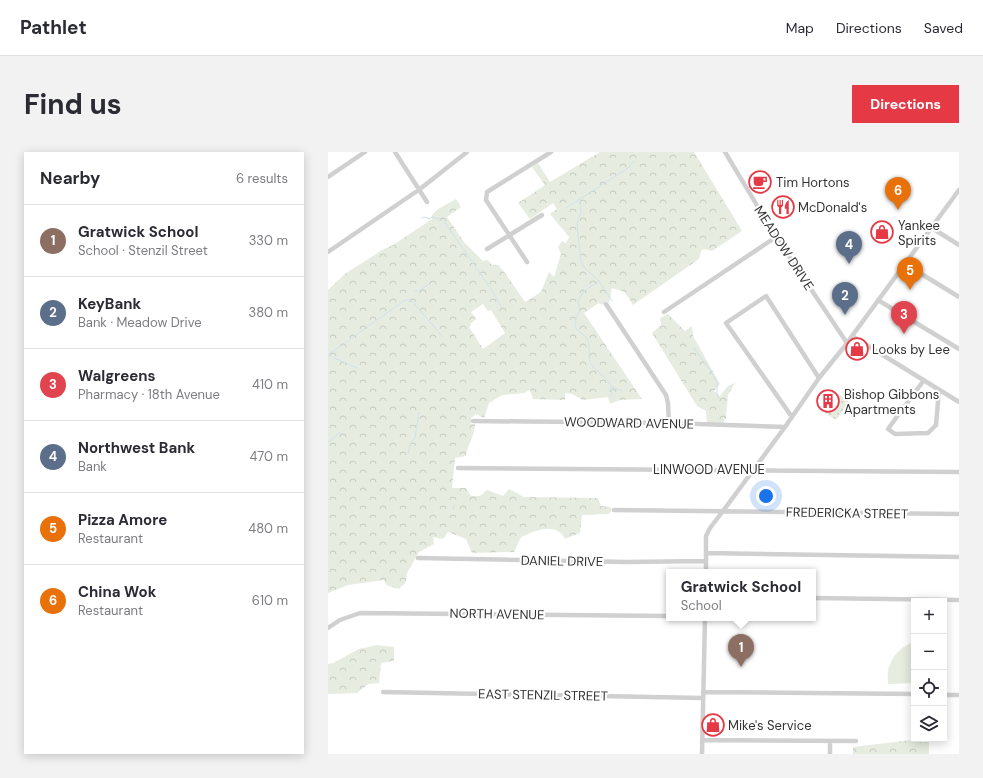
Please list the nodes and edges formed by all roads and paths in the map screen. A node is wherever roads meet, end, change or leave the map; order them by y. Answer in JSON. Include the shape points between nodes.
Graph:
{"nodes":[{"id":1,"x":365,"y":152,"type":"edge"},
{"id":2,"x":395,"y":152,"type":"edge"},
{"id":3,"x":467,"y":152,"type":"edge"},
{"id":4,"x":551,"y":152,"type":"edge"},
{"id":5,"x":725,"y":152,"type":"edge"},
{"id":6,"x":328,"y":178,"type":"edge"},
{"id":7,"x":420,"y":189,"type":"junction"},
{"id":8,"x":959,"y":191,"type":"edge"},
{"id":9,"x":427,"y":202,"type":"dead end"},
{"id":10,"x":542,"y":215,"type":"dead end"},
{"id":11,"x":932,"y":228,"type":"junction"},
{"id":12,"x":510,"y":235,"type":"junction"},
{"id":13,"x":776,"y":237,"type":"junction"},
{"id":14,"x":959,"y":244,"type":"edge"},
{"id":15,"x":487,"y":249,"type":"dead end"},
{"id":16,"x":328,"y":252,"type":"edge"},
{"id":17,"x":528,"y":262,"type":"dead end"},
{"id":18,"x":905,"y":264,"type":"junction"},
{"id":19,"x":959,"y":297,"type":"edge"},
{"id":20,"x":878,"y":300,"type":"junction"},
{"id":21,"x":606,"y":304,"type":"dead end"},
{"id":22,"x":664,"y":312,"type":"dead end"},
{"id":23,"x":852,"y":336,"type":"junction"},
{"id":24,"x":847,"y":343,"type":"junction"},
{"id":25,"x":959,"y":349,"type":"edge"},
{"id":26,"x":819,"y":378,"type":"junction"},
{"id":27,"x":924,"y":380,"type":"junction"},
{"id":28,"x":939,"y":390,"type":"junction"},
{"id":29,"x":959,"y":402,"type":"edge"},
{"id":30,"x":792,"y":417,"type":"junction"},
{"id":31,"x":473,"y":421,"type":"dead end"},
{"id":32,"x":668,"y":423,"type":"junction"},
{"id":33,"x":785,"y":427,"type":"junction"},
{"id":34,"x":458,"y":468,"type":"dead end"},
{"id":35,"x":753,"y":470,"type":"junction"},
{"id":36,"x":959,"y":472,"type":"edge"},
{"id":37,"x":614,"y":510,"type":"dead end"},
{"id":38,"x":723,"y":511,"type":"junction"},
{"id":39,"x":959,"y":514,"type":"edge"},
{"id":40,"x":706,"y":553,"type":"junction"},
{"id":41,"x":959,"y":557,"type":"edge"},
{"id":42,"x":418,"y":558,"type":"dead end"},
{"id":43,"x":706,"y":561,"type":"junction"},
{"id":44,"x":706,"y":569,"type":"edge"},
{"id":45,"x":816,"y":598,"type":"edge"},
{"id":46,"x":959,"y":600,"type":"edge"},
{"id":47,"x":666,"y":616,"type":"edge"},
{"id":48,"x":705,"y":621,"type":"edge"},
{"id":49,"x":328,"y":628,"type":"edge"},
{"id":50,"x":383,"y":692,"type":"dead end"},
{"id":51,"x":703,"y":692,"type":"junction"},
{"id":52,"x":911,"y":694,"type":"edge"},
{"id":53,"x":947,"y":695,"type":"edge"},
{"id":54,"x":959,"y":695,"type":"edge"},
{"id":55,"x":703,"y":698,"type":"junction"},
{"id":56,"x":702,"y":740,"type":"junction"},
{"id":57,"x":830,"y":741,"type":"junction"},
{"id":58,"x":856,"y":741,"type":"dead end"},
{"id":59,"x":702,"y":754,"type":"edge"},
{"id":60,"x":830,"y":754,"type":"edge"}],
"edges":[{"from":1,"to":6,"type":"street"},
{"from":2,"to":7,"type":"street"},
{"from":3,"to":7,"type":"street"},
{"from":4,"to":12,"type":"street","via":[[487,192],[486,200]]},
{"from":5,"to":13,"type":"street","name":"MEADOW DRIVE"},
{"from":7,"to":9,"type":"street"},
{"from":7,"to":16,"type":"street"},
{"from":8,"to":11,"type":"street"},
{"from":10,"to":12,"type":"street"},
{"from":11,"to":14,"type":"street"},
{"from":11,"to":18,"type":"street"},
{"from":12,"to":15,"type":"street"},
{"from":12,"to":17,"type":"street"},
{"from":13,"to":22,"type":"street"},
{"from":13,"to":24,"type":"street","name":"MEADOW DRIVE"},
{"from":18,"to":19,"type":"street"},
{"from":18,"to":20,"type":"street"},
{"from":20,"to":23,"type":"street"},
{"from":20,"to":25,"type":"street"},
{"from":21,"to":32,"type":"street","via":[[666,395]]},
{"from":23,"to":24,"type":"street"},
{"from":23,"to":27,"type":"street"},
{"from":24,"to":26,"type":"street"},
{"from":26,"to":30,"type":"street"},
{"from":26,"to":30,"type":"street","via":[[766,296],[726,323]]},
{"from":27,"to":28,"type":"street"},
{"from":27,"to":28,"type":"street","via":[[888,429],[895,434],[928,433],[936,425]]},
{"from":28,"to":29,"type":"street"},
{"from":30,"to":33,"type":"street"},
{"from":31,"to":32,"type":"street","name":"WOODWARD AVENUE"},
{"from":32,"to":33,"type":"street","name":"WOODWARD AVENUE"},
{"from":33,"to":35,"type":"street"},
{"from":34,"to":35,"type":"street","name":"LINWOOD AVENUE"},
{"from":35,"to":36,"type":"street","name":"LINWOOD AVENUE"},
{"from":35,"to":38,"type":"street"},
{"from":37,"to":38,"type":"street","name":"FREDERICKA STREET"},
{"from":38,"to":39,"type":"street","name":"FREDERICKA STREET"},
{"from":38,"to":40,"type":"street","via":[[706,536]]},
{"from":40,"to":41,"type":"street"},
{"from":40,"to":43,"type":"street"},
{"from":42,"to":43,"type":"street","name":"DANIEL DRIVE"},
{"from":43,"to":44,"type":"street"},
{"from":45,"to":46,"type":"street"},
{"from":47,"to":49,"type":"street","name":"NORTH AVENUE","via":[[360,613],[340,620]]},
{"from":48,"to":51,"type":"street"},
{"from":50,"to":55,"type":"street","name":"EAST STENZIL STREET"},
{"from":51,"to":52,"type":"street"},
{"from":51,"to":55,"type":"street"},
{"from":53,"to":54,"type":"street"},
{"from":55,"to":56,"type":"street"},
{"from":56,"to":57,"type":"street"},
{"from":56,"to":59,"type":"street"},
{"from":57,"to":58,"type":"street"},
{"from":57,"to":60,"type":"street"}]}
